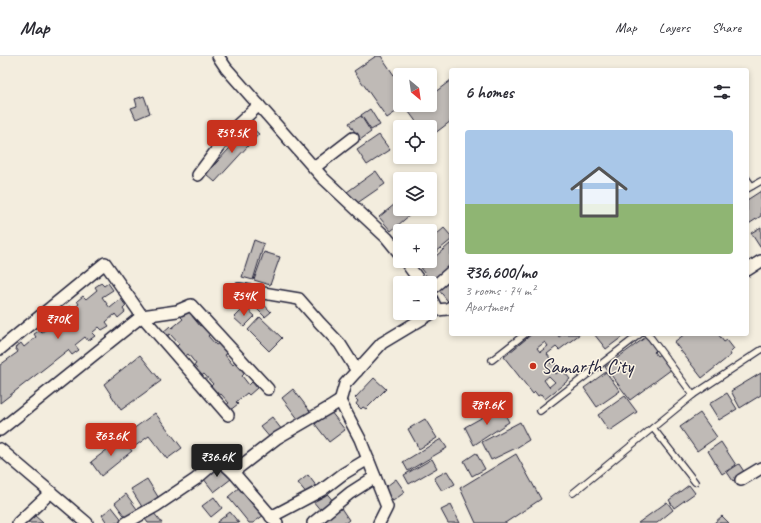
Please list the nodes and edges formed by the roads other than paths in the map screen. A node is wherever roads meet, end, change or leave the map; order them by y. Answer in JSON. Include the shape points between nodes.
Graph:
{"nodes":[{"id":1,"x":218,"y":56,"type":"edge"},
{"id":2,"x":259,"y":105,"type":"junction"},
{"id":3,"x":353,"y":138,"type":"dead end"},
{"id":4,"x":314,"y":168,"type":"junction"},
{"id":5,"x":198,"y":175,"type":"dead end"},
{"id":6,"x":761,"y":181,"type":"edge"},
{"id":7,"x":749,"y":188,"type":"edge"},
{"id":8,"x":393,"y":245,"type":"edge"},
{"id":9,"x":761,"y":261,"type":"edge"},
{"id":10,"x":749,"y":269,"type":"edge"},
{"id":11,"x":449,"y":274,"type":"edge"},
{"id":12,"x":437,"y":284,"type":"edge"},
{"id":13,"x":239,"y":289,"type":"dead end"},
{"id":14,"x":449,"y":308,"type":"edge"},
{"id":15,"x":437,"y":312,"type":"edge"},
{"id":16,"x":142,"y":316,"type":"junction"},
{"id":17,"x":421,"y":320,"type":"edge"},
{"id":18,"x":522,"y":336,"type":"edge"},
{"id":19,"x":637,"y":336,"type":"edge"},
{"id":20,"x":649,"y":336,"type":"edge"},
{"id":21,"x":0,"y":349,"type":"edge"},
{"id":22,"x":761,"y":350,"type":"edge"},
{"id":23,"x":492,"y":360,"type":"dead end"},
{"id":24,"x":357,"y":371,"type":"junction"},
{"id":25,"x":268,"y":389,"type":"dead end"},
{"id":26,"x":693,"y":395,"type":"junction"},
{"id":27,"x":340,"y":402,"type":"junction"},
{"id":28,"x":540,"y":411,"type":"dead end"},
{"id":29,"x":228,"y":415,"type":"dead end"},
{"id":30,"x":653,"y":428,"type":"junction"},
{"id":31,"x":0,"y":430,"type":"edge"},
{"id":32,"x":0,"y":449,"type":"edge"},
{"id":33,"x":368,"y":459,"type":"junction"},
{"id":34,"x":761,"y":468,"type":"edge"},
{"id":35,"x":233,"y":472,"type":"junction"},
{"id":36,"x":375,"y":477,"type":"junction"},
{"id":37,"x":741,"y":480,"type":"dead end"},
{"id":38,"x":695,"y":482,"type":"dead end"},
{"id":39,"x":51,"y":492,"type":"junction"},
{"id":40,"x":573,"y":493,"type":"dead end"},
{"id":41,"x":274,"y":520,"type":"edge"},
{"id":42,"x":18,"y":523,"type":"edge"},
{"id":43,"x":87,"y":523,"type":"edge"},
{"id":44,"x":126,"y":523,"type":"edge"},
{"id":45,"x":313,"y":523,"type":"edge"},
{"id":46,"x":379,"y":523,"type":"edge"}],
"edges":[{"from":1,"to":2,"type":"street"},
{"from":2,"to":4,"type":"street"},
{"from":2,"to":5,"type":"street","via":[[230,132]]},
{"from":3,"to":4,"type":"street"},
{"from":4,"to":8,"type":"street"},
{"from":6,"to":7,"type":"lane"},
{"from":9,"to":10,"type":"street"},
{"from":11,"to":12,"type":"street"},
{"from":13,"to":24,"type":"street","via":[[299,299],[340,344]]},
{"from":14,"to":15,"type":"street"},
{"from":16,"to":21,"type":"street","via":[[105,263]]},
{"from":16,"to":25,"type":"street","via":[[177,311],[191,305]]},
{"from":16,"to":29,"type":"street"},
{"from":16,"to":31,"type":"street"},
{"from":17,"to":24,"type":"street","via":[[382,343]]},
{"from":18,"to":23,"type":"lane"},
{"from":19,"to":28,"type":"lane"},
{"from":20,"to":26,"type":"lane"},
{"from":22,"to":26,"type":"lane"},
{"from":24,"to":27,"type":"street","via":[[345,384]]},
{"from":26,"to":30,"type":"lane"},
{"from":27,"to":33,"type":"street"},
{"from":27,"to":35,"type":"street","via":[[277,438]]},
{"from":30,"to":38,"type":"lane"},
{"from":30,"to":40,"type":"lane"},
{"from":32,"to":39,"type":"street"},
{"from":33,"to":36,"type":"street"},
{"from":33,"to":41,"type":"street"},
{"from":34,"to":37,"type":"street"},
{"from":35,"to":41,"type":"street"},
{"from":35,"to":44,"type":"street","via":[[219,459],[196,479]]},
{"from":36,"to":45,"type":"street","via":[[350,493]]},
{"from":36,"to":46,"type":"street","via":[[387,507]]},
{"from":39,"to":42,"type":"street"},
{"from":39,"to":43,"type":"street"}]}
